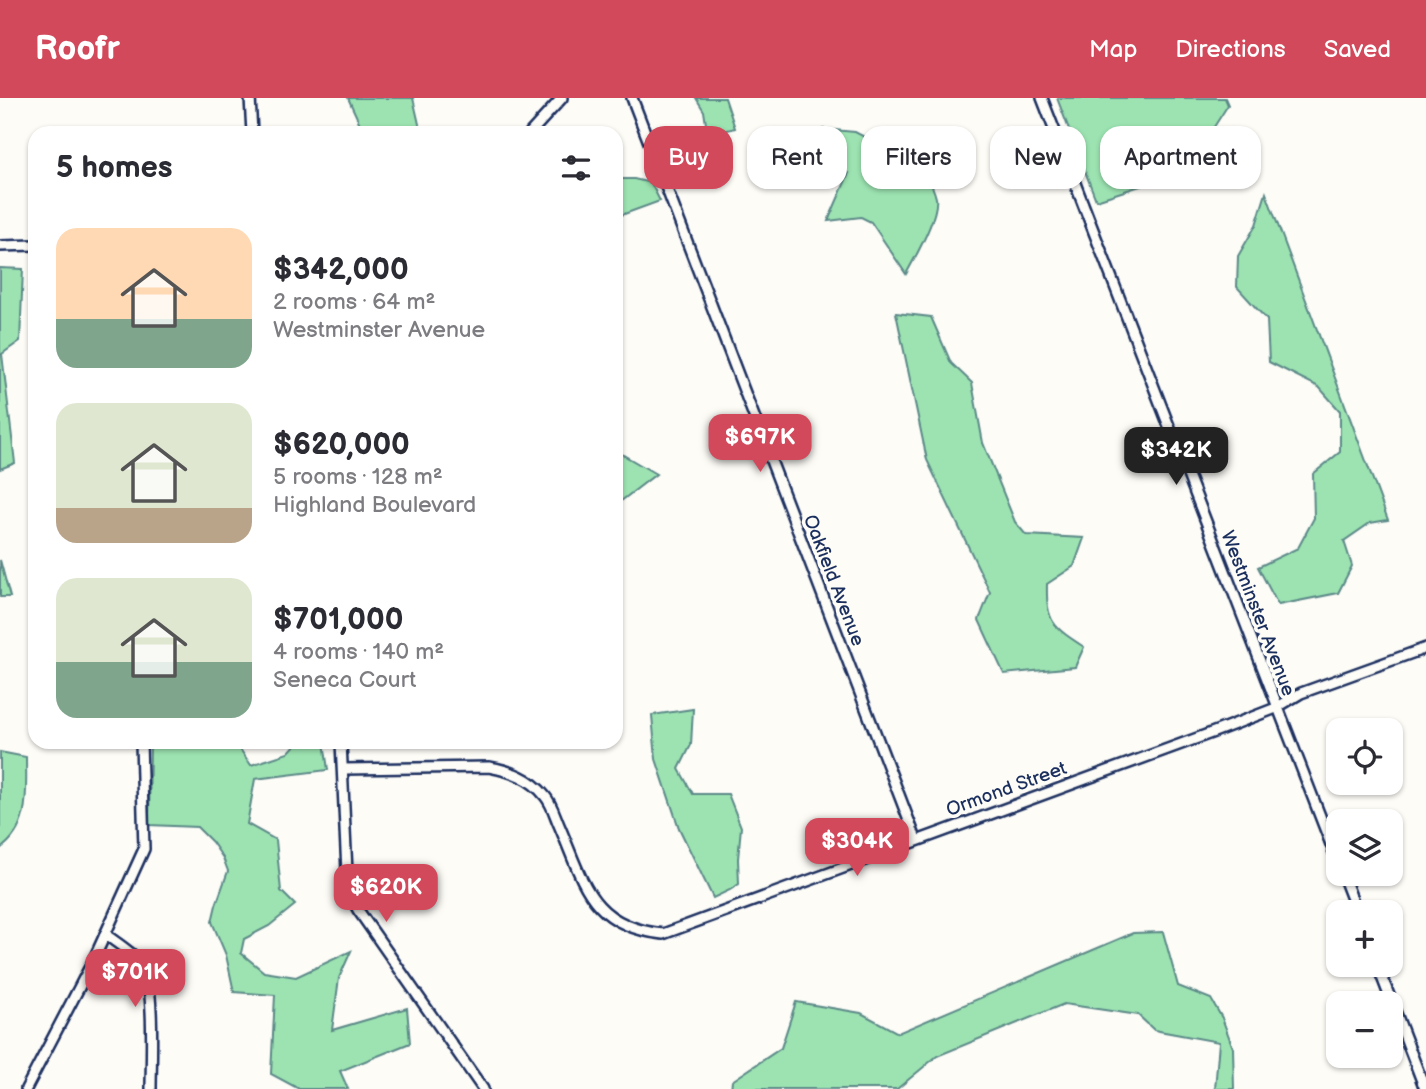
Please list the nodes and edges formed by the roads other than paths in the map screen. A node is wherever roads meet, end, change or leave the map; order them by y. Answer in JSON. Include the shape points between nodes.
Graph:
{"nodes":[{"id":1,"x":250,"y":98,"type":"edge"},
{"id":2,"x":562,"y":98,"type":"edge"},
{"id":3,"x":632,"y":98,"type":"edge"},
{"id":4,"x":1042,"y":98,"type":"edge"},
{"id":5,"x":252,"y":126,"type":"edge"},
{"id":6,"x":536,"y":126,"type":"edge"},
{"id":7,"x":28,"y":245,"type":"edge"},
{"id":8,"x":0,"y":246,"type":"edge"},
{"id":9,"x":1426,"y":648,"type":"edge"},
{"id":10,"x":1276,"y":708,"type":"junction"},
{"id":11,"x":141,"y":749,"type":"edge"},
{"id":12,"x":342,"y":749,"type":"edge"},
{"id":13,"x":343,"y":769,"type":"junction"},
{"id":14,"x":1326,"y":833,"type":"edge"},
{"id":15,"x":916,"y":839,"type":"junction"},
{"id":16,"x":105,"y":934,"type":"junction"},
{"id":17,"x":1382,"y":977,"type":"edge"},
{"id":18,"x":26,"y":1089,"type":"edge"},
{"id":19,"x":151,"y":1089,"type":"edge"},
{"id":20,"x":483,"y":1089,"type":"edge"},
{"id":21,"x":1424,"y":1089,"type":"edge"}],
"edges":[{"from":1,"to":5,"type":"street"},
{"from":2,"to":6,"type":"street"},
{"from":3,"to":15,"type":"street","name":"Oakfield Avenue"},
{"from":4,"to":10,"type":"street","name":"Westminster Avenue"},
{"from":7,"to":8,"type":"street"},
{"from":9,"to":10,"type":"street","name":"Ormond Street","via":[[1301,693]]},
{"from":10,"to":14,"type":"street","name":"Westminster Avenue"},
{"from":10,"to":15,"type":"street","name":"Ormond Street"},
{"from":11,"to":16,"type":"street","via":[[144,849]]},
{"from":12,"to":13,"type":"street"},
{"from":13,"to":15,"type":"street","name":"Ormond Street","via":[[489,767],[512,771],[547,797],[589,895],[621,925],[644,932],[663,934],[682,928]]},
{"from":13,"to":20,"type":"street","via":[[350,895]]},
{"from":16,"to":18,"type":"street"},
{"from":16,"to":19,"type":"street","via":[[145,970]]},
{"from":17,"to":21,"type":"street"}]}
